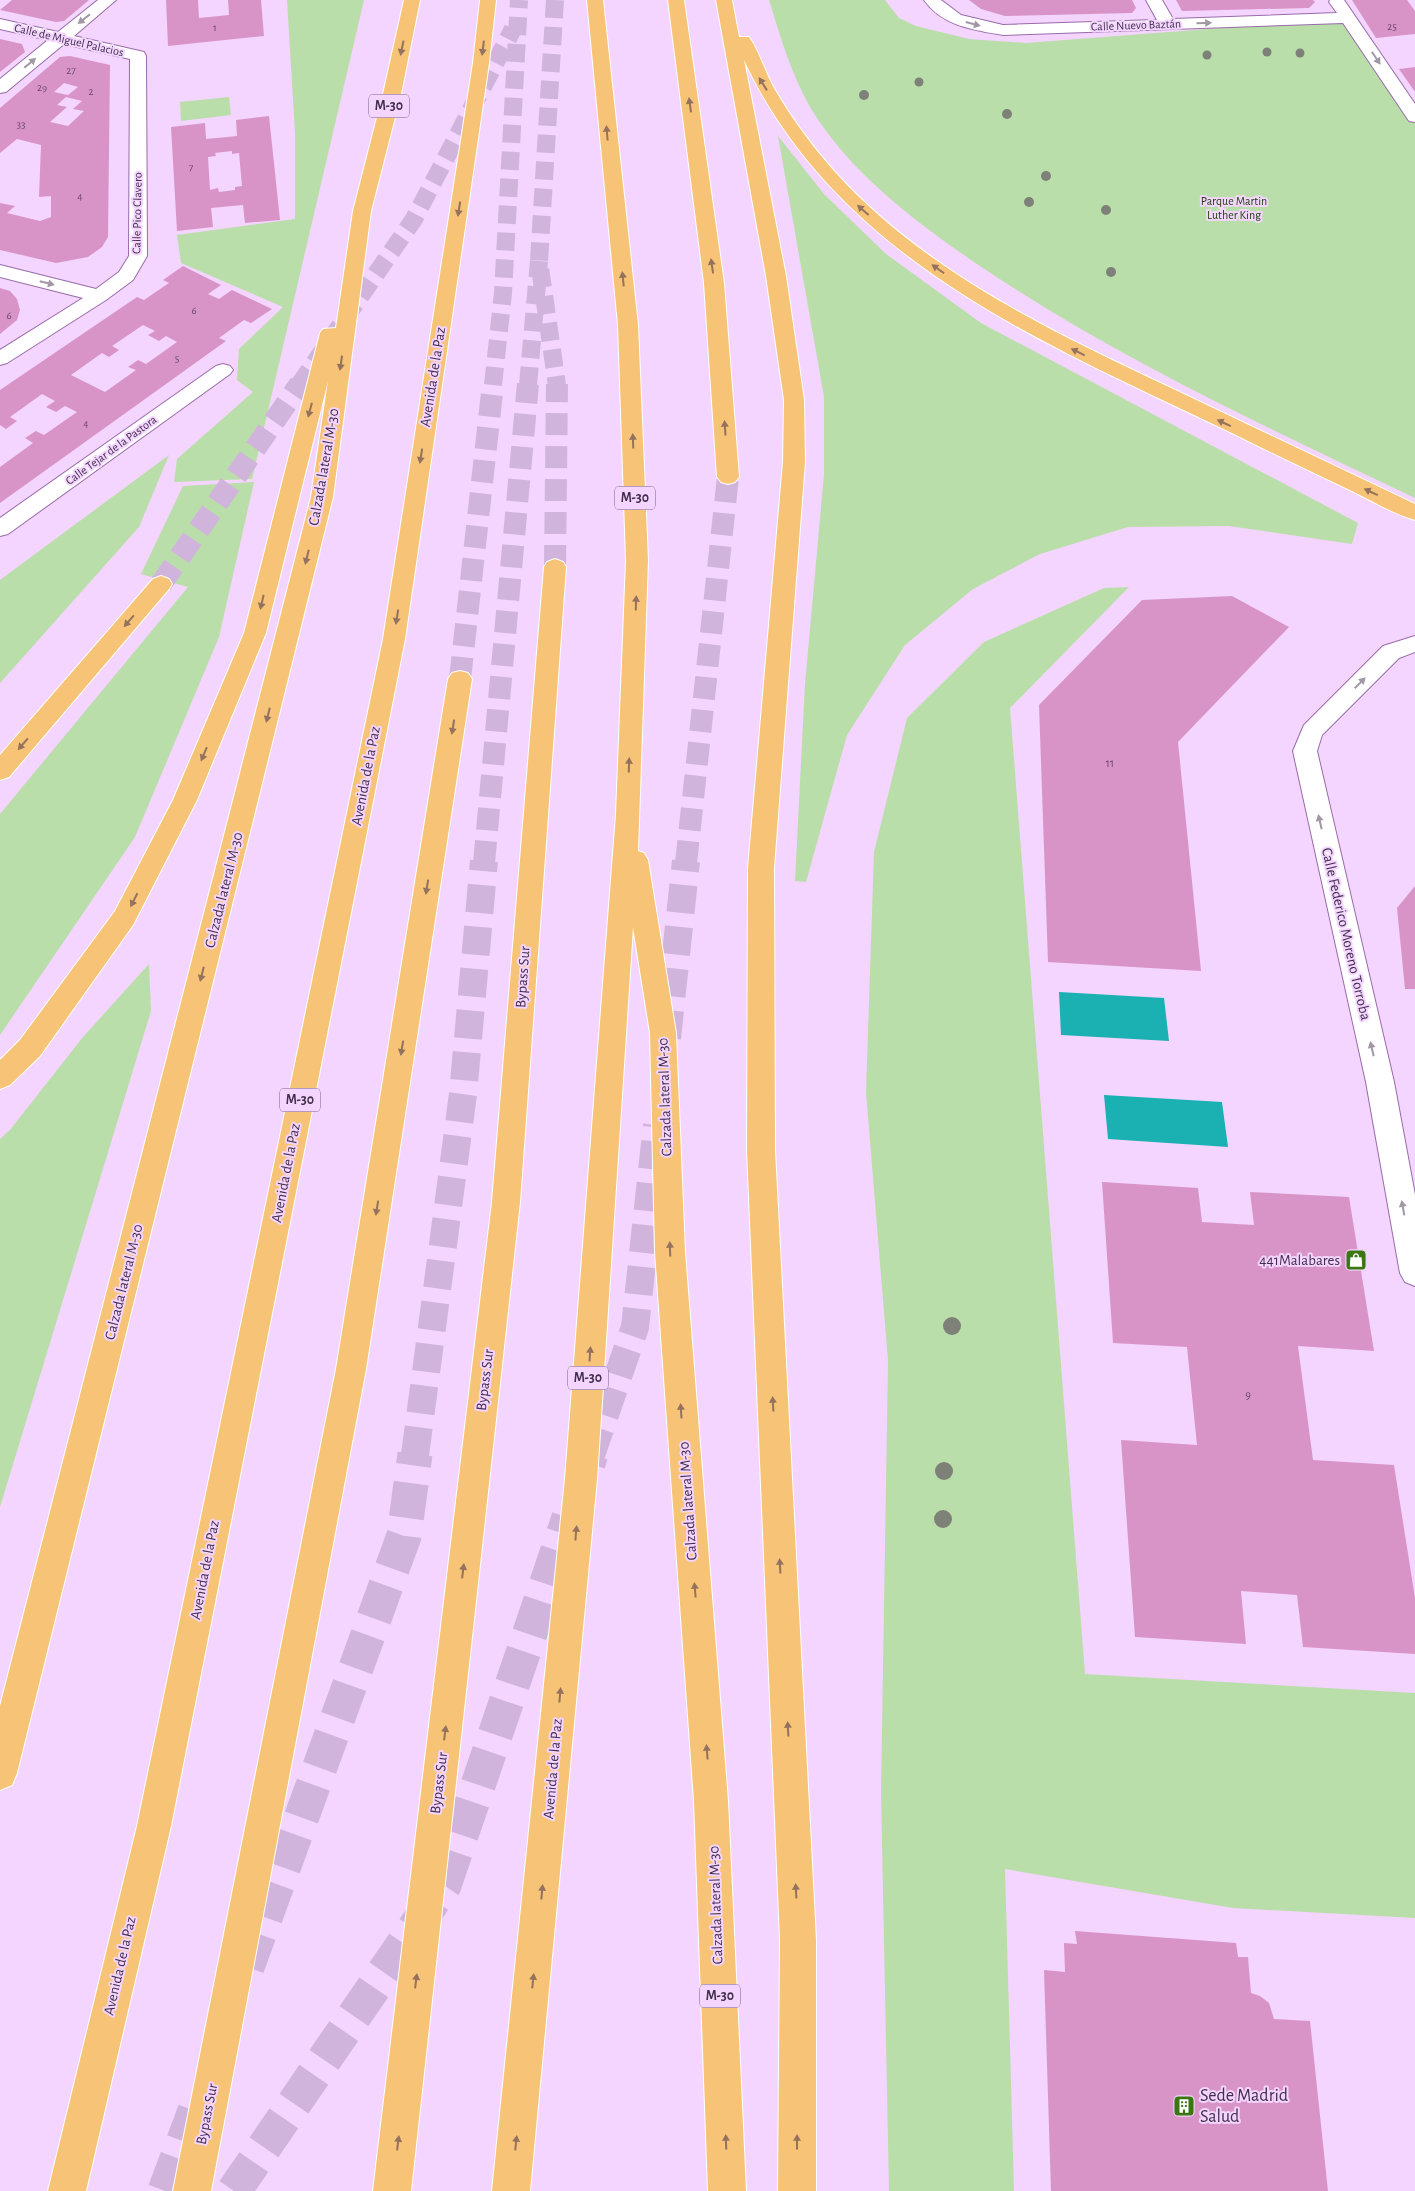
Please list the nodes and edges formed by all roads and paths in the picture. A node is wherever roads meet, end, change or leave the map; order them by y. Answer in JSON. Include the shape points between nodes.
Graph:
{"nodes":[{"id":1,"x":108,"y":0,"type":"edge"},
{"id":2,"x":412,"y":0,"type":"edge"},
{"id":3,"x":488,"y":0,"type":"edge"},
{"id":4,"x":594,"y":0,"type":"edge"},
{"id":5,"x":676,"y":0,"type":"edge"},
{"id":6,"x":725,"y":0,"type":"edge"},
{"id":7,"x":932,"y":0,"type":"edge"},
{"id":8,"x":1154,"y":0,"type":"edge"},
{"id":9,"x":1336,"y":0,"type":"edge"},
{"id":10,"x":1348,"y":18,"type":"junction"},
{"id":11,"x":0,"y":24,"type":"edge"},
{"id":12,"x":1168,"y":24,"type":"junction"},
{"id":13,"x":61,"y":37,"type":"junction"},
{"id":14,"x":138,"y":56,"type":"joint"},
{"id":15,"x":0,"y":88,"type":"edge"},
{"id":16,"x":1415,"y":117,"type":"edge"},
{"id":17,"x":362,"y":211,"type":"junction"},
{"id":18,"x":0,"y":271,"type":"edge"},
{"id":19,"x":99,"y":296,"type":"junction"},
{"id":20,"x":0,"y":359,"type":"edge"},
{"id":21,"x":223,"y":370,"type":"dead end"},
{"id":22,"x":728,"y":477,"type":"tunnel mouth"},
{"id":23,"x":1415,"y":513,"type":"edge"},
{"id":24,"x":0,"y":529,"type":"edge"},
{"id":25,"x":554,"y":567,"type":"tunnel mouth"},
{"id":26,"x":161,"y":584,"type":"tunnel mouth"},
{"id":27,"x":1415,"y":644,"type":"edge"},
{"id":28,"x":460,"y":679,"type":"tunnel mouth"},
{"id":29,"x":0,"y":771,"type":"edge"},
{"id":30,"x":628,"y":814,"type":"junction"},
{"id":31,"x":0,"y":1077,"type":"edge"},
{"id":32,"x":1415,"y":1273,"type":"edge"},
{"id":33,"x":0,"y":1773,"type":"edge"},
{"id":34,"x":67,"y":2191,"type":"edge"},
{"id":35,"x":192,"y":2191,"type":"edge"},
{"id":36,"x":392,"y":2191,"type":"edge"},
{"id":37,"x":511,"y":2191,"type":"edge"},
{"id":38,"x":727,"y":2191,"type":"edge"},
{"id":39,"x":797,"y":2191,"type":"edge"}],
"edges":[{"from":1,"to":13,"type":"street","one_way":true},
{"from":2,"to":17,"type":"highway","name":"Calzada lateral M-30","number":"M-30","one_way":true},
{"from":3,"to":34,"type":"highway","name":"Avenida de la Paz","number":"M-30","one_way":true,"via":[[394,639],[154,1826]]},
{"from":30,"to":4,"type":"highway","name":"Avenida de la Paz","number":"M-30","one_way":true,"via":[[638,560],[628,325]]},
{"from":22,"to":5,"type":"highway","one_way":true,"via":[[714,283]]},
{"from":23,"to":6,"type":"highway","one_way":true,"via":[[1042,334],[990,305],[900,242],[848,196],[805,150],[756,72]]},
{"from":39,"to":6,"type":"highway","one_way":true,"via":[[798,1940],[761,1150],[762,868],[794,462],[794,400],[776,276]]},
{"from":7,"to":12,"type":"street","name":"Calle Nuevo Baztán","one_way":true,"via":[[952,18],[1004,30]]},
{"from":8,"to":12,"type":"street"},
{"from":9,"to":10,"type":"street"},
{"from":12,"to":10,"type":"street","name":"Calle Nuevo Baztán","one_way":true},
{"from":10,"to":16,"type":"street","one_way":true},
{"from":11,"to":13,"type":"street","name":"Calle de Miguel Palacios"},
{"from":13,"to":14,"type":"street","name":"Calle de Miguel Palacios"},
{"from":15,"to":13,"type":"street","one_way":true},
{"from":14,"to":19,"type":"street","name":"Calle Pico Clavero","via":[[138,256],[126,276]]},
{"from":17,"to":31,"type":"highway","one_way":true,"via":[[255,633],[185,800],[124,918],[30,1048]]},
{"from":17,"to":33,"type":"highway","name":"Calzada lateral M-30","number":"M-30","one_way":true,"via":[[322,497]]},
{"from":18,"to":19,"type":"street","one_way":true},
{"from":19,"to":20,"type":"street","name":"Calle Pico Clavero"},
{"from":21,"to":24,"type":"street","name":"Calle Tejar de la Pastora"},
{"from":36,"to":25,"type":"highway","name":"Bypass Sur","one_way":true,"via":[[506,1202]]},
{"from":26,"to":29,"type":"highway","one_way":true},
{"from":32,"to":27,"type":"street","name":"Calle Federico Moreno Torroba","one_way":true,"via":[[1380,1082],[1305,751],[1312,731],[1391,652]]},
{"from":28,"to":35,"type":"highway","name":"Bypass Sur","one_way":true,"via":[[351,1369]]},
{"from":37,"to":30,"type":"highway","name":"Avenida de la Paz","number":"M-30","one_way":true,"via":[[581,1479]]},
{"from":38,"to":30,"type":"highway","name":"Calzada lateral M-30","number":"M-30","one_way":true,"via":[[711,1801],[670,1252],[663,1033]]}]}
